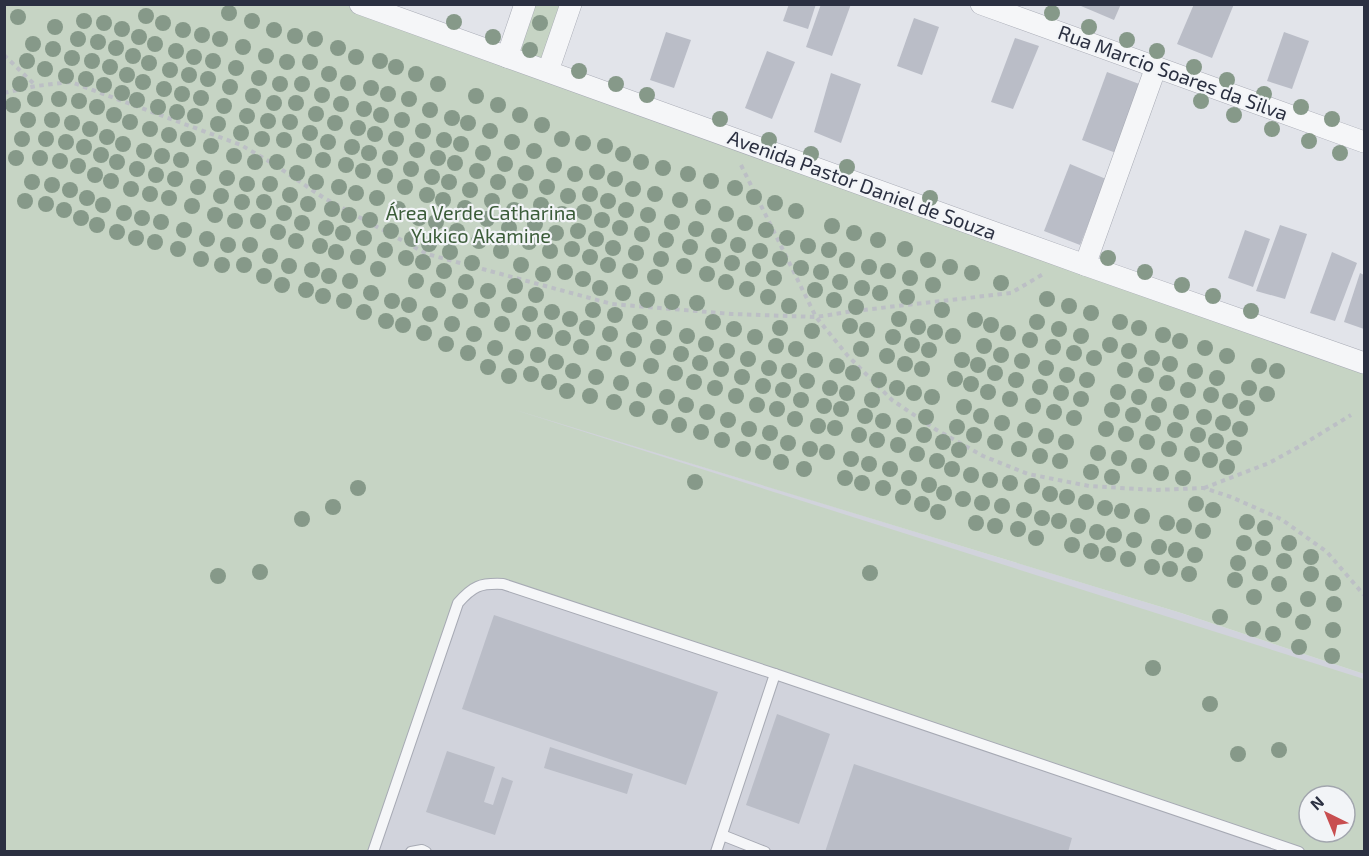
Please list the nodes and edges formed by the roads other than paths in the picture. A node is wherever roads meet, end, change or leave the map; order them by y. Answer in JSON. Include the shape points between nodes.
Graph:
{"nodes":[{"id":1,"x":360,"y":4,"type":"edge"},
{"id":2,"x":525,"y":4,"type":"edge"},
{"id":3,"x":571,"y":4,"type":"edge"},
{"id":4,"x":981,"y":4,"type":"edge"},
{"id":5,"x":507,"y":57,"type":"junction"},
{"id":6,"x":1156,"y":67,"type":"junction"},
{"id":7,"x":548,"y":71,"type":"junction"},
{"id":8,"x":1365,"y":142,"type":"edge"},
{"id":9,"x":1077,"y":262,"type":"junction"},
{"id":10,"x":1365,"y":363,"type":"edge"},
{"id":11,"x":775,"y":674,"type":"junction"},
{"id":12,"x":722,"y":835,"type":"junction"},
{"id":13,"x":373,"y":852,"type":"edge"},
{"id":14,"x":411,"y":852,"type":"edge"},
{"id":15,"x":426,"y":852,"type":"edge"},
{"id":16,"x":716,"y":852,"type":"edge"},
{"id":17,"x":765,"y":852,"type":"edge"},
{"id":18,"x":1299,"y":852,"type":"edge"}],
"edges":[{"from":1,"to":5,"type":"street","name":"Avenida Pastor Daniel de Souza"},
{"from":2,"to":5,"type":"street"},
{"from":3,"to":7,"type":"street"},
{"from":4,"to":6,"type":"street","name":"Rua Marcio Soares da Silva"},
{"from":5,"to":7,"type":"street","name":"Avenida Pastor Daniel de Souza"},
{"from":6,"to":8,"type":"street","name":"Rua Marcio Soares da Silva"},
{"from":6,"to":9,"type":"street"},
{"from":7,"to":9,"type":"street","name":"Avenida Pastor Daniel de Souza"},
{"from":9,"to":10,"type":"street","name":"Avenida Pastor Daniel de Souza"},
{"from":11,"to":12,"type":"lane"},
{"from":11,"to":13,"type":"lane","via":[[503,584],[488,583],[470,589],[458,603]]},
{"from":11,"to":18,"type":"lane"},
{"from":12,"to":16,"type":"lane"},
{"from":12,"to":17,"type":"lane"},
{"from":14,"to":15,"type":"lane"}]}
